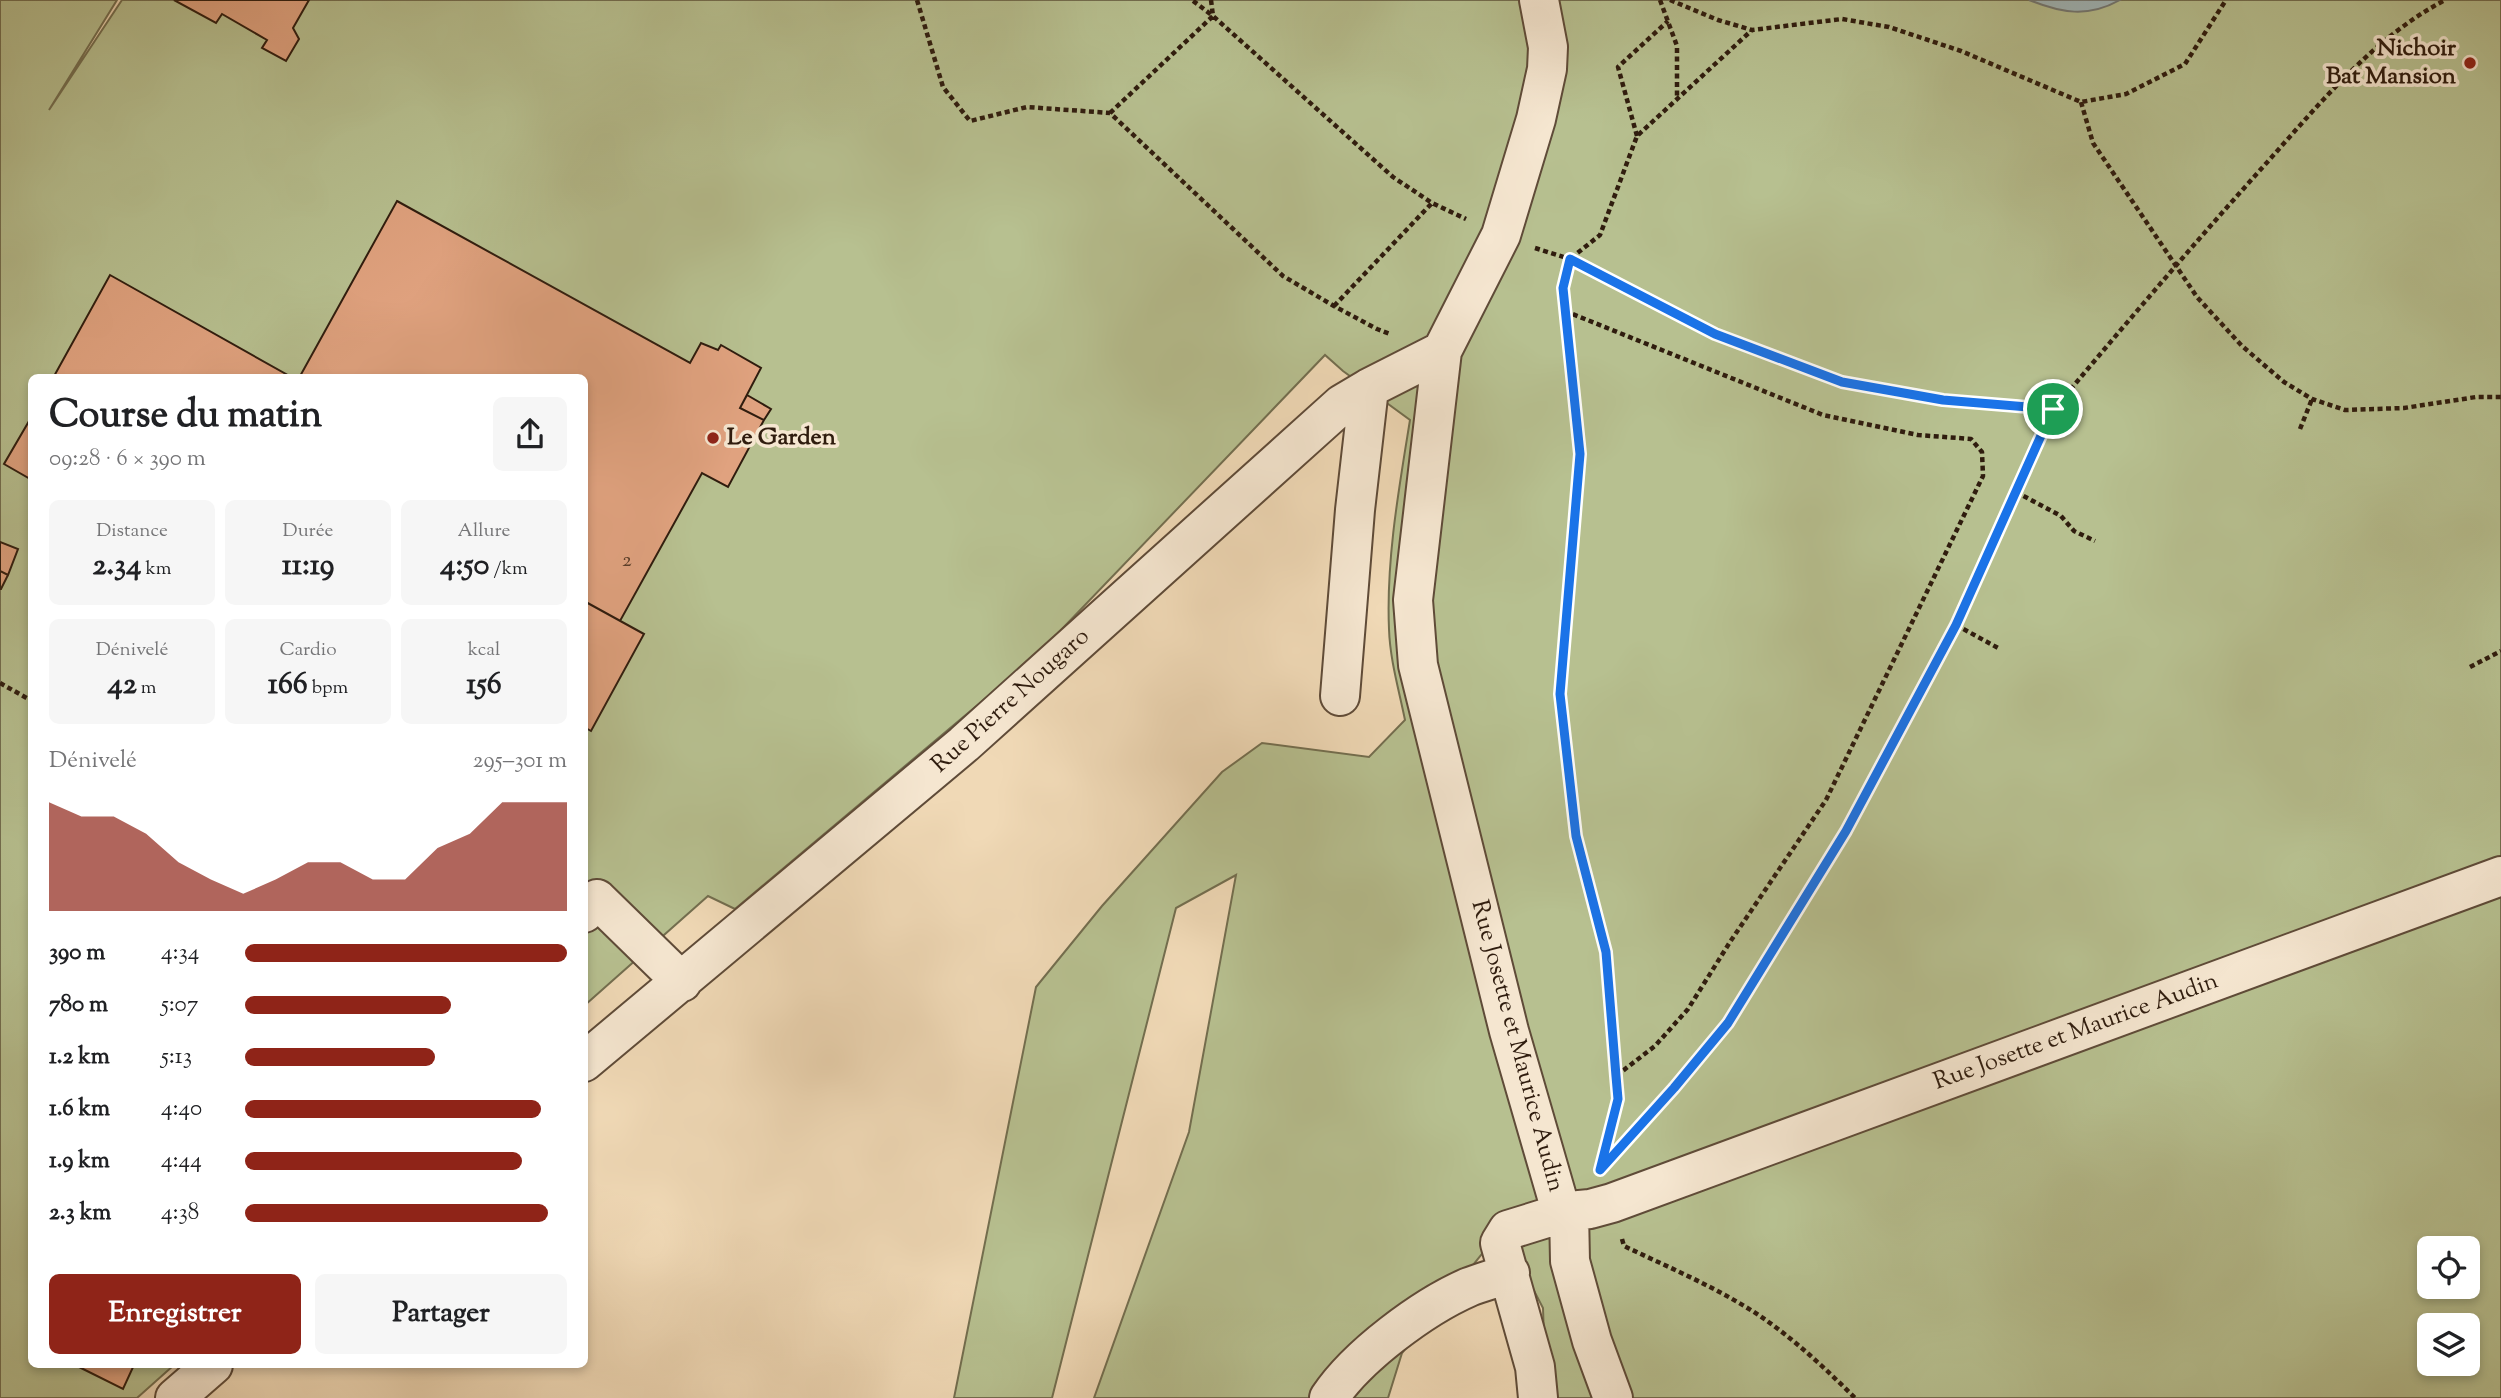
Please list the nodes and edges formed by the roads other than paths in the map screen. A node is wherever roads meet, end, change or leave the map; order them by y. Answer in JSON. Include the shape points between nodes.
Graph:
{"nodes":[{"id":1,"x":1539,"y":0,"type":"edge"},
{"id":2,"x":1442,"y":351,"type":"junction"},
{"id":3,"x":1369,"y":387,"type":"junction"},
{"id":4,"x":1340,"y":696,"type":"dead end"},
{"id":5,"x":2501,"y":876,"type":"edge"},
{"id":6,"x":588,"y":909,"type":"edge"},
{"id":7,"x":682,"y":982,"type":"junction"},
{"id":8,"x":588,"y":1059,"type":"edge"},
{"id":9,"x":1569,"y":1211,"type":"junction"},
{"id":10,"x":1510,"y":1273,"type":"junction"},
{"id":11,"x":210,"y":1368,"type":"edge"},
{"id":12,"x":175,"y":1398,"type":"edge"},
{"id":13,"x":1329,"y":1398,"type":"edge"},
{"id":14,"x":1538,"y":1398,"type":"edge"},
{"id":15,"x":1614,"y":1398,"type":"edge"}],
"edges":[{"from":1,"to":2,"type":"street","name":"Rue Josette et Maurice Audin","via":[[1548,47],[1536,119],[1501,235]]},
{"from":2,"to":3,"type":"street","name":"Rue Pierre Nougaro"},
{"from":2,"to":9,"type":"street","name":"Rue Josette et Maurice Audin","via":[[1413,600],[1418,665],[1510,1031],[1559,1204]]},
{"from":3,"to":4,"type":"street"},
{"from":3,"to":7,"type":"street","name":"Rue Pierre Nougaro","via":[[1342,404],[964,744]]},
{"from":5,"to":9,"type":"street","name":"Rue Josette et Maurice Audin","via":[[1612,1203]]},
{"from":6,"to":7,"type":"street","via":[[597,899]]},
{"from":7,"to":8,"type":"street","name":"Rue Pierre Nougaro"},
{"from":9,"to":10,"type":"street","via":[[1508,1230],[1500,1243]]},
{"from":9,"to":15,"type":"street","via":[[1570,1261],[1592,1341]]},
{"from":10,"to":13,"type":"street","via":[[1468,1288],[1419,1316],[1373,1350]]},
{"from":10,"to":14,"type":"street","via":[[1535,1367]]},
{"from":11,"to":12,"type":"street"}]}
